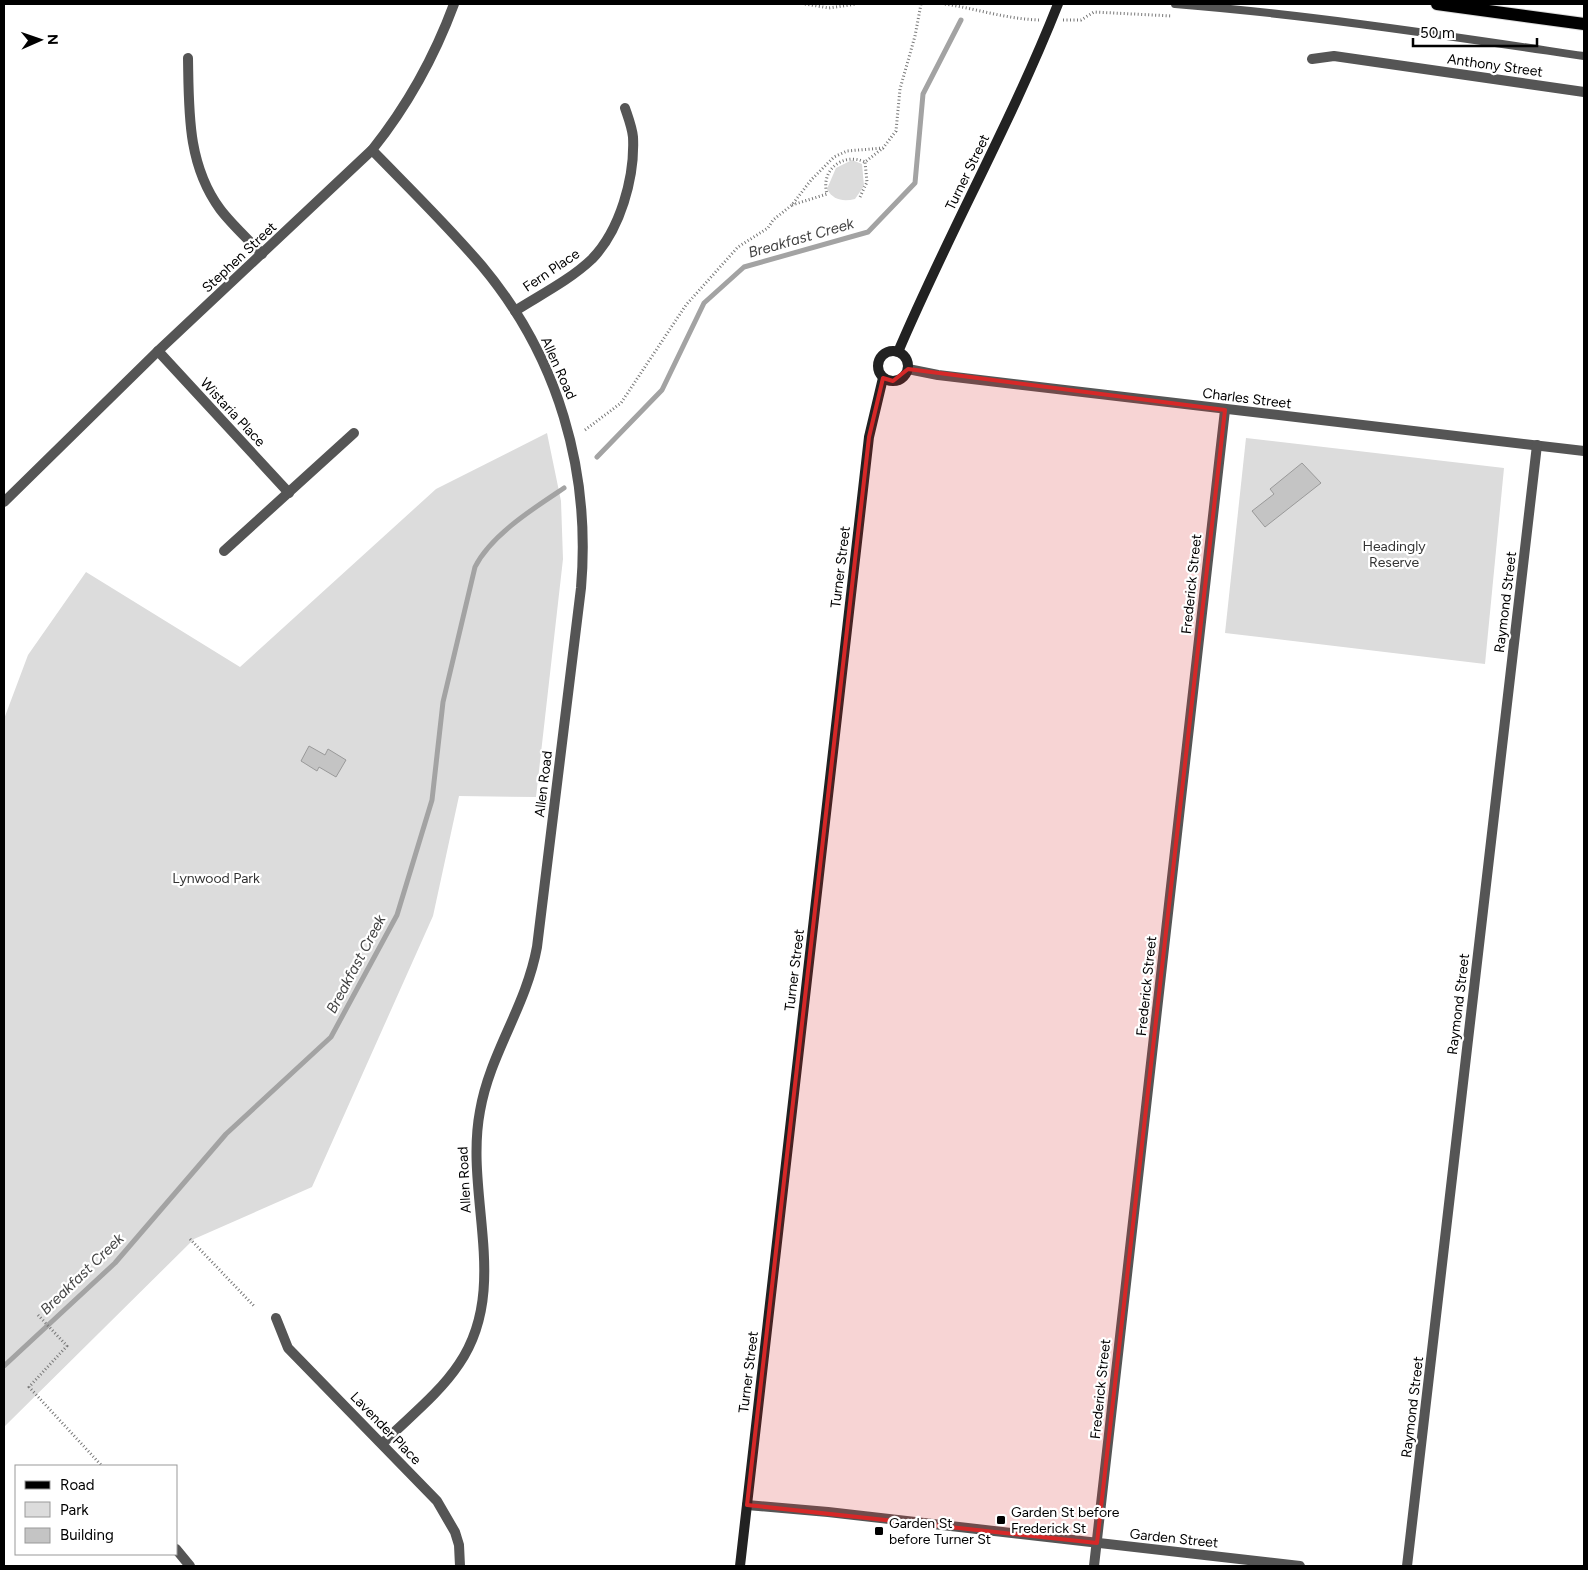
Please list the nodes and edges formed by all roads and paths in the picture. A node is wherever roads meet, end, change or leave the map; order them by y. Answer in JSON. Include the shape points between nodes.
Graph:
{"nodes":[{"id":1,"x":454,"y":4,"type":"edge"},
{"id":2,"x":805,"y":4,"type":"edge"},
{"id":3,"x":856,"y":4,"type":"edge"},
{"id":4,"x":921,"y":4,"type":"edge"},
{"id":5,"x":945,"y":4,"type":"edge"},
{"id":6,"x":1058,"y":4,"type":"edge"},
{"id":7,"x":1175,"y":4,"type":"edge"},
{"id":8,"x":1438,"y":4,"type":"edge"},
{"id":9,"x":1178,"y":16,"type":"dead end"},
{"id":10,"x":1051,"y":20,"type":"junction"},
{"id":11,"x":1584,"y":24,"type":"edge"},
{"id":12,"x":1584,"y":56,"type":"edge"},
{"id":13,"x":188,"y":58,"type":"dead end"},
{"id":14,"x":1312,"y":59,"type":"dead end"},
{"id":15,"x":1584,"y":92,"type":"edge"},
{"id":16,"x":625,"y":108,"type":"dead end"},
{"id":17,"x":883,"y":148,"type":"junction"},
{"id":18,"x":372,"y":150,"type":"junction"},
{"id":19,"x":865,"y":162,"type":"junction"},
{"id":20,"x":860,"y":197,"type":"dead end"},
{"id":21,"x":792,"y":205,"type":"junction"},
{"id":22,"x":262,"y":254,"type":"junction"},
{"id":23,"x":515,"y":311,"type":"junction"},
{"id":24,"x":158,"y":351,"type":"junction"},
{"id":25,"x":898,"y":352,"type":"junction"},
{"id":26,"x":908,"y":369,"type":"junction"},
{"id":27,"x":883,"y":378,"type":"junction"},
{"id":28,"x":1225,"y":410,"type":"junction"},
{"id":29,"x":585,"y":430,"type":"dead end"},
{"id":30,"x":354,"y":433,"type":"dead end"},
{"id":31,"x":1537,"y":445,"type":"junction"},
{"id":32,"x":1584,"y":451,"type":"edge"},
{"id":33,"x":289,"y":493,"type":"junction"},
{"id":34,"x":4,"y":502,"type":"edge"},
{"id":35,"x":224,"y":551,"type":"dead end"},
{"id":36,"x":190,"y":1239,"type":"dead end"},
{"id":37,"x":255,"y":1307,"type":"dead end"},
{"id":38,"x":38,"y":1316,"type":"dead end"},
{"id":39,"x":276,"y":1318,"type":"dead end"},
{"id":40,"x":382,"y":1444,"type":"junction"},
{"id":41,"x":101,"y":1465,"type":"edge"},
{"id":42,"x":746,"y":1505,"type":"junction"},
{"id":43,"x":1097,"y":1543,"type":"junction"},
{"id":44,"x":178,"y":1551,"type":"edge"},
{"id":45,"x":190,"y":1566,"type":"edge"},
{"id":46,"x":460,"y":1566,"type":"edge"},
{"id":47,"x":740,"y":1566,"type":"edge"},
{"id":48,"x":1094,"y":1566,"type":"edge"},
{"id":49,"x":1300,"y":1566,"type":"edge"},
{"id":50,"x":1407,"y":1566,"type":"edge"}],
"edges":[{"from":1,"to":18,"type":"street","name":"Stephen Street","via":[[422,78]]},
{"from":2,"to":3,"type":"path","via":[[828,8]]},
{"from":4,"to":17,"type":"path","via":[[900,89],[896,131]]},
{"from":5,"to":10,"type":"path","via":[[1006,18]]},
{"from":6,"to":10,"type":"street","name":"Turner Street"},
{"from":7,"to":12,"type":"lane","via":[[1373,25]]},
{"from":8,"to":11,"type":"main road"},
{"from":9,"to":10,"type":"path","via":[[1094,12],[1081,20]]},
{"from":10,"to":25,"type":"street","name":"Turner Street"},
{"from":13,"to":22,"type":"street","via":[[191,140],[199,168],[221,210]]},
{"from":14,"to":15,"type":"street","name":"Anthony Street","via":[[1334,56]]},
{"from":16,"to":23,"type":"street","name":"Fern Place","via":[[631,127],[632,148],[628,188],[610,235],[577,271]]},
{"from":17,"to":19,"type":"path"},
{"from":17,"to":21,"type":"path","via":[[847,151],[834,156]]},
{"from":18,"to":22,"type":"street","name":"Stephen Street"},
{"from":18,"to":23,"type":"street","name":"Allen Road","via":[[482,266]]},
{"from":19,"to":20,"type":"path","via":[[867,182]]},
{"from":19,"to":21,"type":"path","via":[[857,158],[844,160],[827,174],[824,184],[827,194]]},
{"from":21,"to":29,"type":"path","via":[[768,228],[738,247],[686,304],[621,403]]},
{"from":22,"to":24,"type":"street","name":"Stephen Street"},
{"from":23,"to":40,"type":"street","name":"Allen Road","via":[[553,384],[572,443],[583,516],[581,588],[534,961],[522,1002],[485,1086],[477,1126],[484,1279],[480,1317],[470,1345],[458,1365]]},
{"from":24,"to":33,"type":"street","name":"Wistaria Place"},
{"from":24,"to":34,"type":"street","name":"Stephen Street"},
{"from":25,"to":26,"type":"street","via":[[905,357]]},
{"from":25,"to":27,"type":"street","via":[[889,351],[881,356],[878,370]]},
{"from":26,"to":27,"type":"street","via":[[898,380]]},
{"from":26,"to":28,"type":"street","name":"Charles Street"},
{"from":27,"to":42,"type":"street","name":"Turner Street","via":[[869,437]]},
{"from":28,"to":31,"type":"street","name":"Charles Street"},
{"from":28,"to":43,"type":"street","name":"Frederick Street"},
{"from":30,"to":33,"type":"street"},
{"from":31,"to":32,"type":"street","name":"Charles Street"},
{"from":31,"to":50,"type":"street","name":"Raymond Street"},
{"from":33,"to":35,"type":"street"},
{"from":36,"to":37,"type":"path"},
{"from":38,"to":41,"type":"path","via":[[68,1346],[30,1387]]},
{"from":39,"to":40,"type":"street","name":"Lavender Place","via":[[288,1348]]},
{"from":40,"to":46,"type":"street","name":"Lavender Place","via":[[445,1510],[459,1545]]},
{"from":42,"to":43,"type":"street","name":"Garden Street"},
{"from":42,"to":47,"type":"street","name":"Turner Street"},
{"from":43,"to":48,"type":"street","name":"Frederick Street"},
{"from":43,"to":49,"type":"street","name":"Garden Street"},
{"from":44,"to":45,"type":"street"}]}
